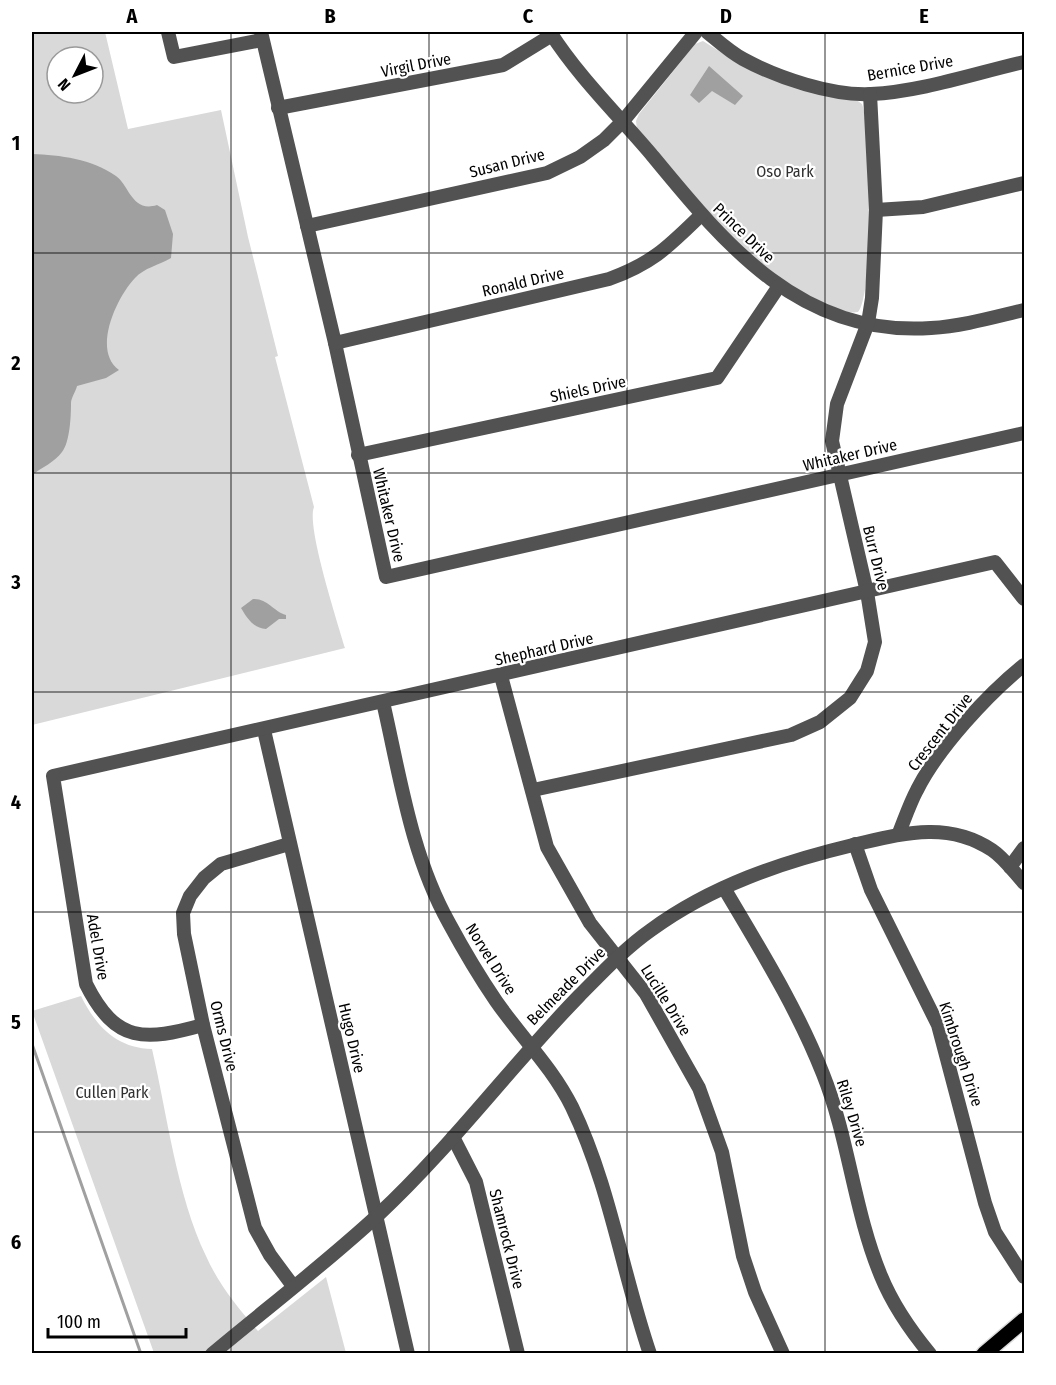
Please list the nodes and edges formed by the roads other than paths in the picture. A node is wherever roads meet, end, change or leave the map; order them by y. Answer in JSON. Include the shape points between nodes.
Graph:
{"nodes":[{"id":1,"x":168,"y":32,"type":"edge"},
{"id":2,"x":696,"y":32,"type":"edge"},
{"id":3,"x":707,"y":32,"type":"edge"},
{"id":4,"x":551,"y":33,"type":"edge"},
{"id":5,"x":261,"y":36,"type":"edge"},
{"id":6,"x":1024,"y":62,"type":"edge"},
{"id":7,"x":870,"y":94,"type":"junction"},
{"id":8,"x":278,"y":108,"type":"junction"},
{"id":9,"x":623,"y":121,"type":"junction"},
{"id":10,"x":1024,"y":183,"type":"edge"},
{"id":11,"x":876,"y":210,"type":"junction"},
{"id":12,"x":701,"y":215,"type":"junction"},
{"id":13,"x":307,"y":226,"type":"junction"},
{"id":14,"x":779,"y":286,"type":"junction"},
{"id":15,"x":1024,"y":310,"type":"edge"},
{"id":16,"x":868,"y":322,"type":"junction"},
{"id":17,"x":334,"y":343,"type":"junction"},
{"id":18,"x":1024,"y":433,"type":"edge"},
{"id":19,"x":358,"y":455,"type":"junction"},
{"id":20,"x":839,"y":475,"type":"junction"},
{"id":21,"x":867,"y":592,"type":"junction"},
{"id":22,"x":1024,"y":599,"type":"edge"},
{"id":23,"x":1024,"y":665,"type":"edge"},
{"id":24,"x":501,"y":676,"type":"junction"},
{"id":25,"x":383,"y":702,"type":"junction"},
{"id":26,"x":264,"y":730,"type":"junction"},
{"id":27,"x":53,"y":776,"type":"joint"},
{"id":28,"x":532,"y":790,"type":"junction"},
{"id":29,"x":899,"y":832,"type":"junction"},
{"id":30,"x":289,"y":844,"type":"junction"},
{"id":31,"x":855,"y":844,"type":"junction"},
{"id":32,"x":1024,"y":848,"type":"edge"},
{"id":33,"x":1010,"y":867,"type":"junction"},
{"id":34,"x":1024,"y":883,"type":"edge"},
{"id":35,"x":724,"y":888,"type":"junction"},
{"id":36,"x":618,"y":957,"type":"junction"},
{"id":37,"x":203,"y":1025,"type":"junction"},
{"id":38,"x":532,"y":1044,"type":"junction"},
{"id":39,"x":453,"y":1137,"type":"junction"},
{"id":40,"x":378,"y":1216,"type":"junction"},
{"id":41,"x":1024,"y":1277,"type":"edge"},
{"id":42,"x":293,"y":1286,"type":"junction"},
{"id":43,"x":1024,"y":1320,"type":"edge"},
{"id":44,"x":212,"y":1353,"type":"edge"},
{"id":45,"x":408,"y":1353,"type":"edge"},
{"id":46,"x":518,"y":1353,"type":"edge"},
{"id":47,"x":650,"y":1353,"type":"edge"},
{"id":48,"x":783,"y":1353,"type":"edge"},
{"id":49,"x":930,"y":1353,"type":"edge"},
{"id":50,"x":984,"y":1353,"type":"edge"}],
"edges":[{"from":1,"to":5,"type":"street","name":"Whitaker Drive","via":[[174,57]]},
{"from":2,"to":9,"type":"street","name":"Susan Drive"},
{"from":3,"to":7,"type":"street","name":"Bernice Drive","via":[[742,59],[783,76],[821,88]]},
{"from":4,"to":8,"type":"street","name":"Virgil Drive","via":[[503,65]]},
{"from":4,"to":9,"type":"street","name":"Prince Drive"},
{"from":5,"to":8,"type":"street","name":"Whitaker Drive"},
{"from":6,"to":7,"type":"street","name":"Bernice Drive"},
{"from":7,"to":11,"type":"street","name":"Burr Drive"},
{"from":8,"to":13,"type":"street","name":"Whitaker Drive"},
{"from":9,"to":12,"type":"street","name":"Prince Drive"},
{"from":9,"to":13,"type":"street","name":"Susan Drive","via":[[580,158],[547,173]]},
{"from":10,"to":11,"type":"street","via":[[923,207]]},
{"from":11,"to":16,"type":"street","name":"Burr Drive"},
{"from":12,"to":14,"type":"street","name":"Prince Drive","via":[[741,257]]},
{"from":12,"to":17,"type":"street","name":"Ronald Drive","via":[[661,255],[609,279]]},
{"from":13,"to":17,"type":"street","name":"Whitaker Drive"},
{"from":14,"to":16,"type":"street","name":"Prince Drive","via":[[820,309]]},
{"from":14,"to":19,"type":"street","name":"Shiels Drive","via":[[717,378]]},
{"from":15,"to":16,"type":"street","name":"Prince Drive","via":[[929,328],[897,328]]},
{"from":16,"to":20,"type":"street","name":"Burr Drive","via":[[832,423]]},
{"from":17,"to":19,"type":"street","name":"Whitaker Drive"},
{"from":18,"to":20,"type":"street","name":"Whitaker Drive"},
{"from":19,"to":20,"type":"street","name":"Whitaker Drive","via":[[386,577]]},
{"from":20,"to":21,"type":"street","name":"Burr Drive"},
{"from":21,"to":22,"type":"street","name":"Shephard Drive","via":[[995,562]]},
{"from":21,"to":24,"type":"street","name":"Shephard Drive"},
{"from":21,"to":28,"type":"street","name":"Burr Drive","via":[[875,642],[867,671],[850,698],[820,722],[790,735]]},
{"from":23,"to":29,"type":"street","name":"Crescent Drive","via":[[1002,683],[942,754],[917,789]]},
{"from":24,"to":25,"type":"street","name":"Shephard Drive"},
{"from":24,"to":28,"type":"street","name":"Lucille Drive"},
{"from":25,"to":26,"type":"street","name":"Shephard Drive"},
{"from":25,"to":38,"type":"street","name":"Norvel Drive","via":[[415,841],[428,880],[496,1002]]},
{"from":26,"to":27,"type":"street","name":"Shephard Drive"},
{"from":26,"to":30,"type":"street","name":"Hugo Drive"},
{"from":27,"to":37,"type":"street","name":"Adel Drive","via":[[86,984],[98,1008],[112,1022],[134,1033],[162,1036]]},
{"from":28,"to":36,"type":"street","name":"Lucille Drive","via":[[547,847],[590,923]]},
{"from":29,"to":31,"type":"street","name":"Belmeade Drive"},
{"from":29,"to":33,"type":"street","name":"Belmeade Drive","via":[[966,836],[993,850]]},
{"from":30,"to":37,"type":"street","name":"Orms Drive","via":[[221,864],[190,896],[183,912],[184,934]]},
{"from":30,"to":40,"type":"street","name":"Hugo Drive"},
{"from":31,"to":35,"type":"street","name":"Belmeade Drive","via":[[773,867]]},
{"from":31,"to":41,"type":"street","name":"Kimbrough Drive","via":[[871,890],[938,1025],[985,1203],[995,1232]]},
{"from":32,"to":33,"type":"street"},
{"from":33,"to":34,"type":"street","name":"Belmeade Drive"},
{"from":35,"to":36,"type":"street","name":"Belmeade Drive","via":[[685,907]]},
{"from":35,"to":49,"type":"street","name":"Riley Drive","via":[[783,986],[823,1074],[882,1278]]},
{"from":36,"to":38,"type":"street","name":"Belmeade Drive"},
{"from":36,"to":48,"type":"street","name":"Lucille Drive","via":[[646,994],[699,1088],[722,1152],[743,1256]]},
{"from":37,"to":42,"type":"street","name":"Orms Drive","via":[[255,1228]]},
{"from":38,"to":39,"type":"street","name":"Belmeade Drive"},
{"from":38,"to":47,"type":"street","name":"Norvel Drive","via":[[555,1076],[589,1143]]},
{"from":39,"to":40,"type":"street","name":"Belmeade Drive"},
{"from":39,"to":46,"type":"street","name":"Shamrock Drive","via":[[476,1182]]},
{"from":40,"to":42,"type":"street","name":"Belmeade Drive"},
{"from":40,"to":45,"type":"street","name":"Hugo Drive"},
{"from":42,"to":44,"type":"street","name":"Belmeade Drive"},
{"from":43,"to":50,"type":"main road"}]}
